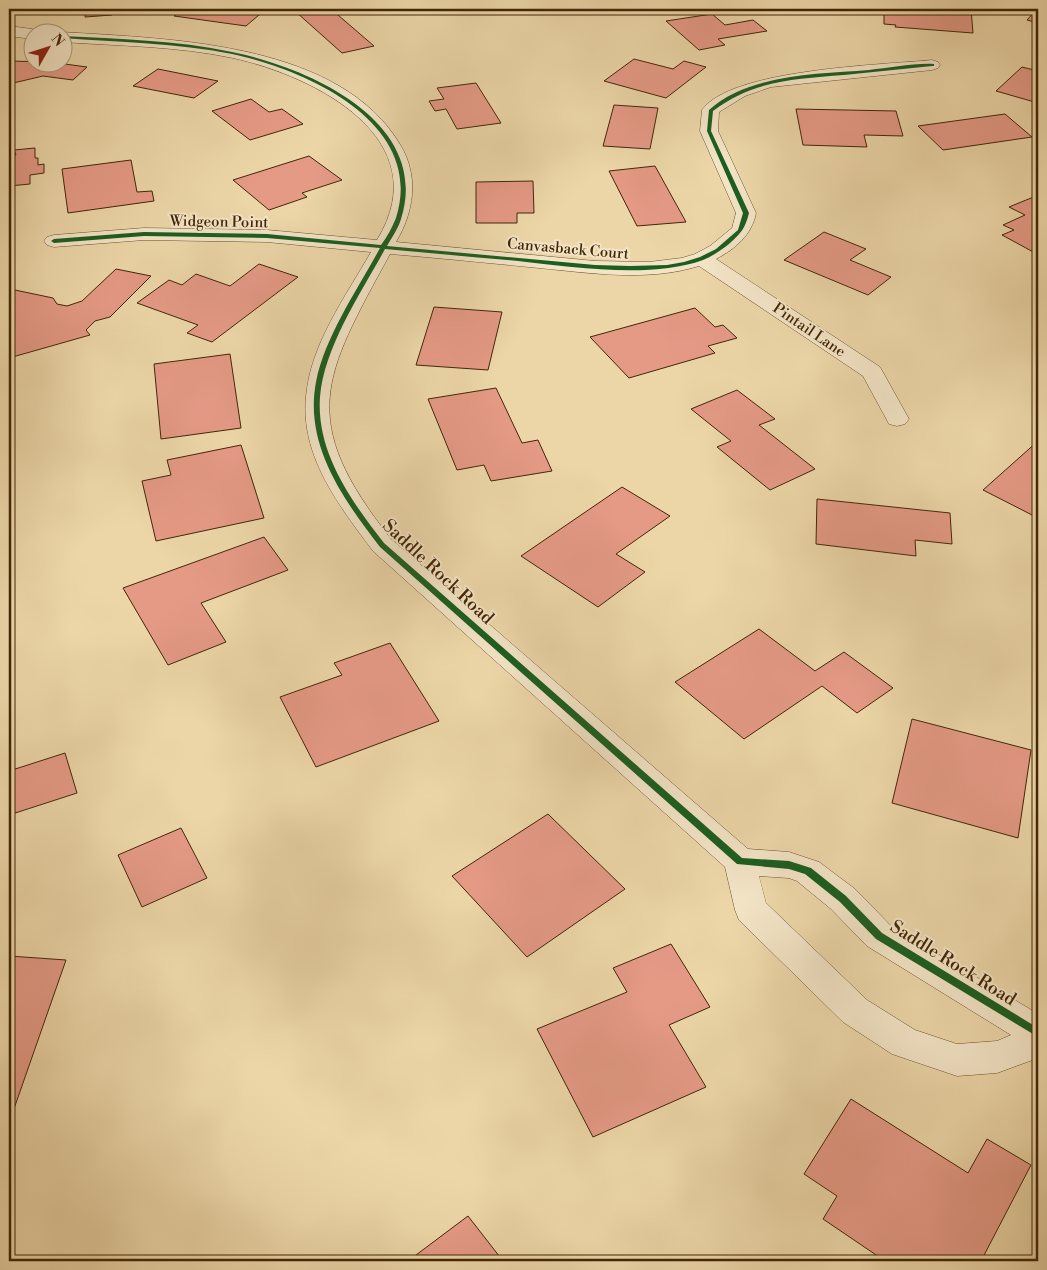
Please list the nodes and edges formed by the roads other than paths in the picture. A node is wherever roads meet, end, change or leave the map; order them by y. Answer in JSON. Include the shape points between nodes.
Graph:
{"nodes":[{"id":1,"x":14,"y":9,"type":"edge"},
{"id":2,"x":9,"y":12,"type":"edge"},
{"id":3,"x":9,"y":31,"type":"edge"},
{"id":4,"x":22,"y":33,"type":"edge"},
{"id":5,"x":72,"y":38,"type":"edge"},
{"id":6,"x":932,"y":65,"type":"dead end"},
{"id":7,"x":54,"y":241,"type":"dead end"},
{"id":8,"x":384,"y":246,"type":"junction"},
{"id":9,"x":702,"y":259,"type":"junction"},
{"id":10,"x":898,"y":418,"type":"dead end"},
{"id":11,"x":740,"y":861,"type":"junction"},
{"id":12,"x":1038,"y":1033,"type":"edge"},
{"id":13,"x":1038,"y":1042,"type":"edge"}],
"edges":[{"from":1,"to":2,"type":"street"},
{"from":3,"to":4,"type":"street"},
{"from":5,"to":8,"type":"street","name":"Saddle Rock Road","via":[[201,47],[257,57],[314,80],[348,100],[373,120],[390,142],[401,165],[405,192],[398,221]]},
{"from":6,"to":9,"type":"street","name":"Canvasback Court","via":[[775,81],[742,90],[719,103],[711,110],[709,131],[746,213],[742,229],[726,245]]},
{"from":7,"to":8,"type":"street","name":"Widgeon Point","via":[[144,234],[198,234]]},
{"from":8,"to":9,"type":"street","name":"Canvasback Court","via":[[595,267],[673,266]]},
{"from":8,"to":11,"type":"street","name":"Saddle Rock Road","via":[[335,337],[323,368],[317,397],[318,432],[332,470],[352,507],[382,545]]},
{"from":9,"to":10,"type":"street","name":"Pintail Lane","via":[[872,372]]},
{"from":11,"to":12,"type":"street","name":"Saddle Rock Road","via":[[789,865],[808,871],[843,899],[879,936]]},
{"from":11,"to":13,"type":"street","via":[[751,910],[855,1011],[905,1043],[956,1060],[997,1057]]}]}
